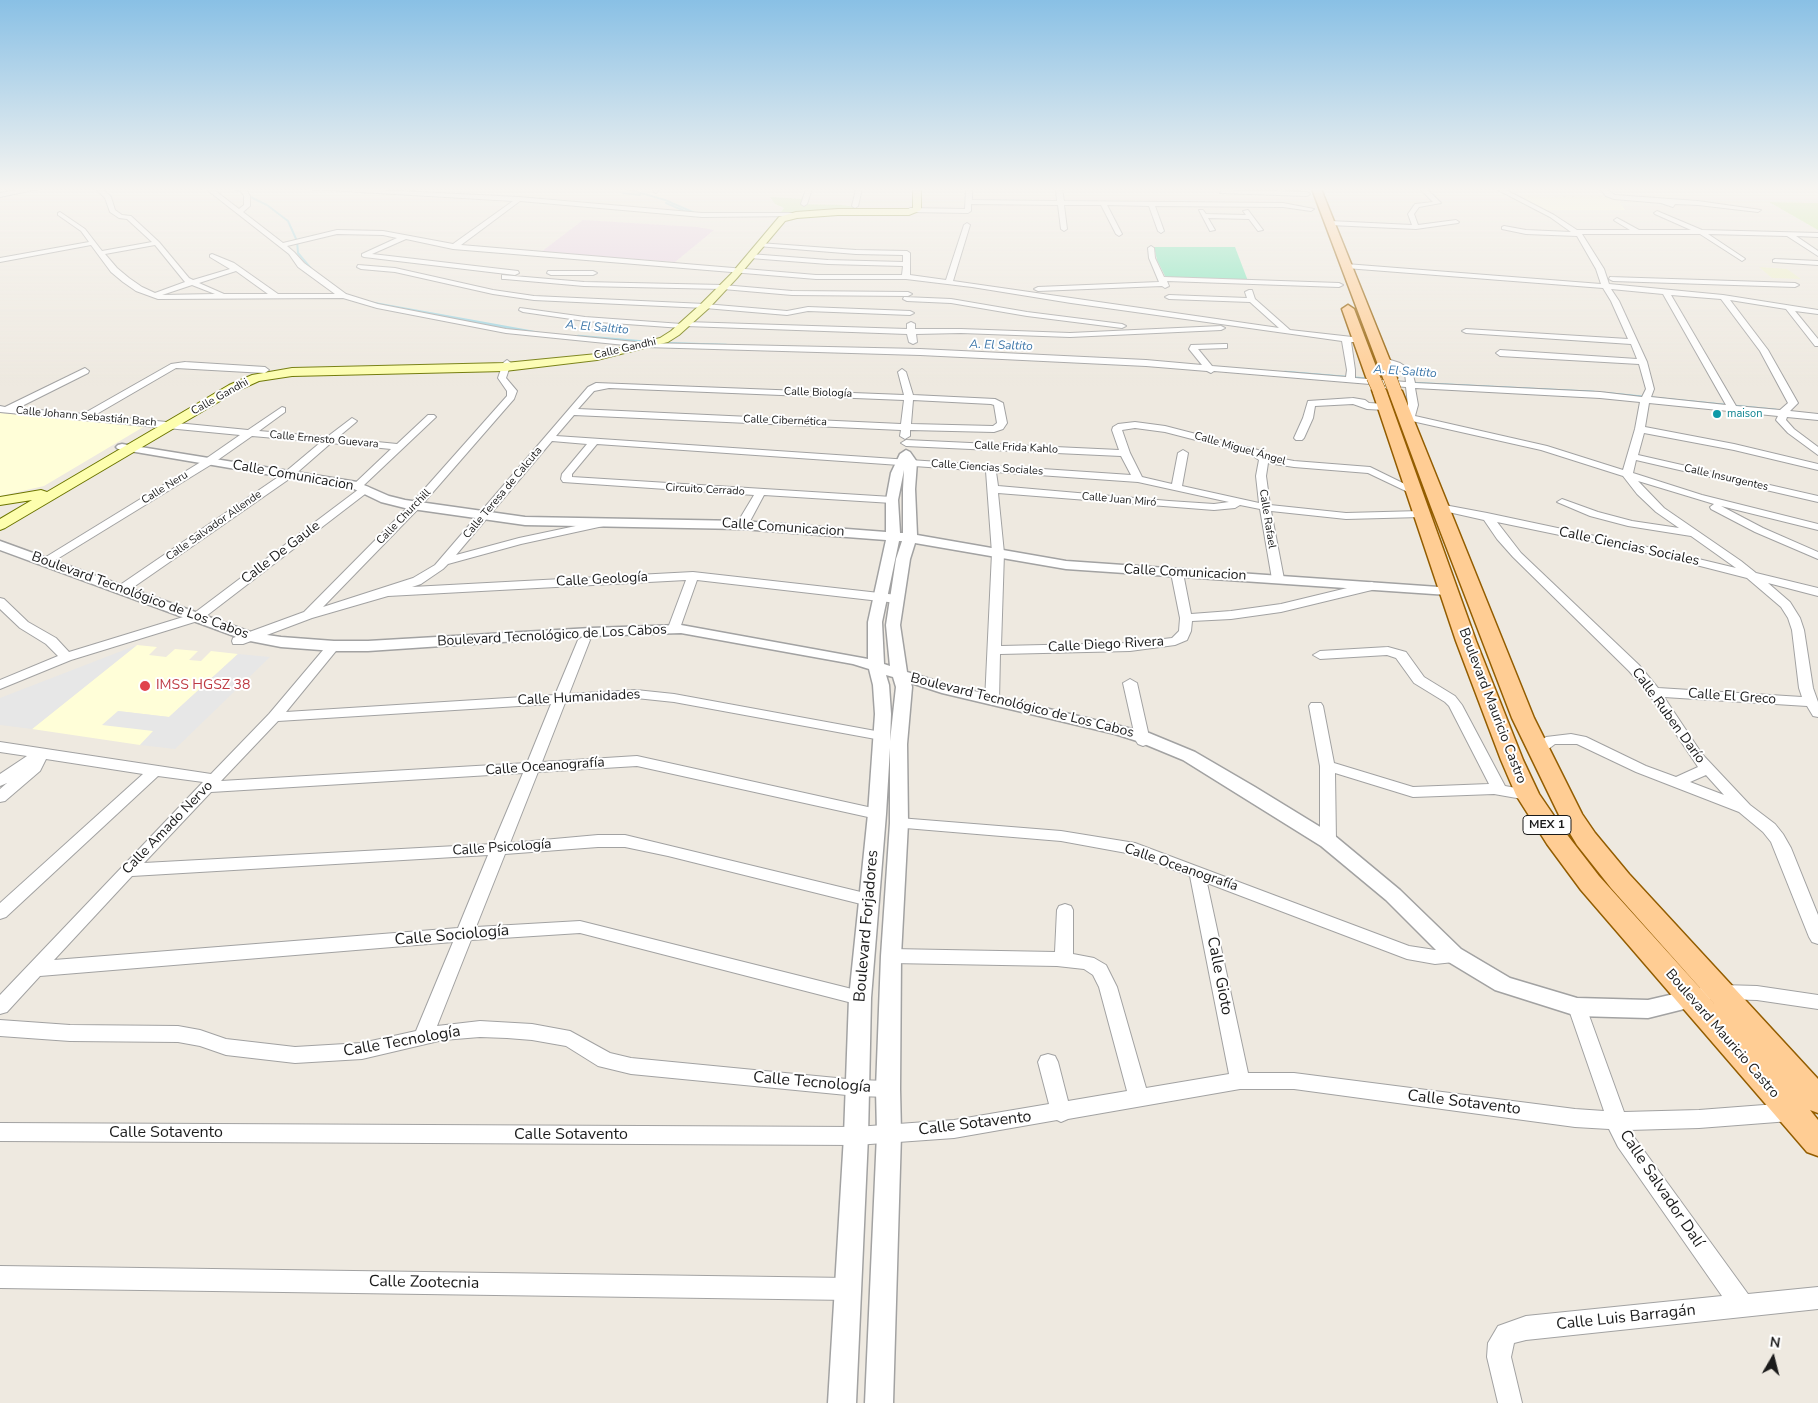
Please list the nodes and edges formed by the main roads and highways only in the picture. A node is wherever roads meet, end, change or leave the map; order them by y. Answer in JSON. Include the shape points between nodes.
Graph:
{"nodes":[{"id":1,"x":751,"y":254,"type":"edge"},
{"id":2,"x":1342,"y":254,"type":"edge"},
{"id":3,"x":1334,"y":270,"type":"dead end"},
{"id":4,"x":506,"y":365,"type":"junction"},
{"id":5,"x":1384,"y":389,"type":"junction"},
{"id":6,"x":162,"y":425,"type":"junction"},
{"id":7,"x":127,"y":448,"type":"junction"},
{"id":8,"x":41,"y":494,"type":"junction"},
{"id":9,"x":0,"y":501,"type":"edge"},
{"id":10,"x":1430,"y":510,"type":"junction"},
{"id":11,"x":0,"y":518,"type":"edge"},
{"id":12,"x":0,"y":525,"type":"edge"},
{"id":13,"x":1818,"y":1100,"type":"edge"},
{"id":14,"x":1818,"y":1142,"type":"edge"}],
"edges":[{"from":1,"to":4,"type":"main road","name":"Calle Gandhi","via":[[705,306],[664,340],[597,357]]},
{"from":2,"to":5,"type":"main road","name":"Boulevard Mauricio Castro","number":"MEX 1","via":[[1384,361]]},
{"from":3,"to":5,"type":"main road","name":"Boulevard Mauricio Castro","number":"MEX 1","via":[[1343,293],[1352,339]]},
{"from":4,"to":6,"type":"main road","name":"Calle Gandhi","via":[[266,375],[232,388]]},
{"from":4,"to":6,"type":"main road","name":"Calle Gandhi","via":[[252,372]]},
{"from":5,"to":10,"type":"main road","name":"Boulevard Mauricio Castro","number":"MEX 1","via":[[1414,491]]},
{"from":5,"to":10,"type":"main road","name":"Boulevard Mauricio Castro","number":"MEX 1","via":[[1408,418]]},
{"from":6,"to":7,"type":"main road","name":"Calle Gandhi"},
{"from":7,"to":8,"type":"main road","name":"Calle Gandhi"},
{"from":7,"to":12,"type":"main road","name":"Calle Gandhi"},
{"from":8,"to":9,"type":"main road"},
{"from":8,"to":11,"type":"main road","name":"Calle Gandhi"},
{"from":10,"to":13,"type":"main road","name":"Boulevard Mauricio Castro","number":"MEX 1","via":[[1538,750],[1586,839]]},
{"from":10,"to":14,"type":"main road","name":"Boulevard Mauricio Castro","number":"MEX 1","via":[[1448,591],[1528,795],[1590,883]]}]}
